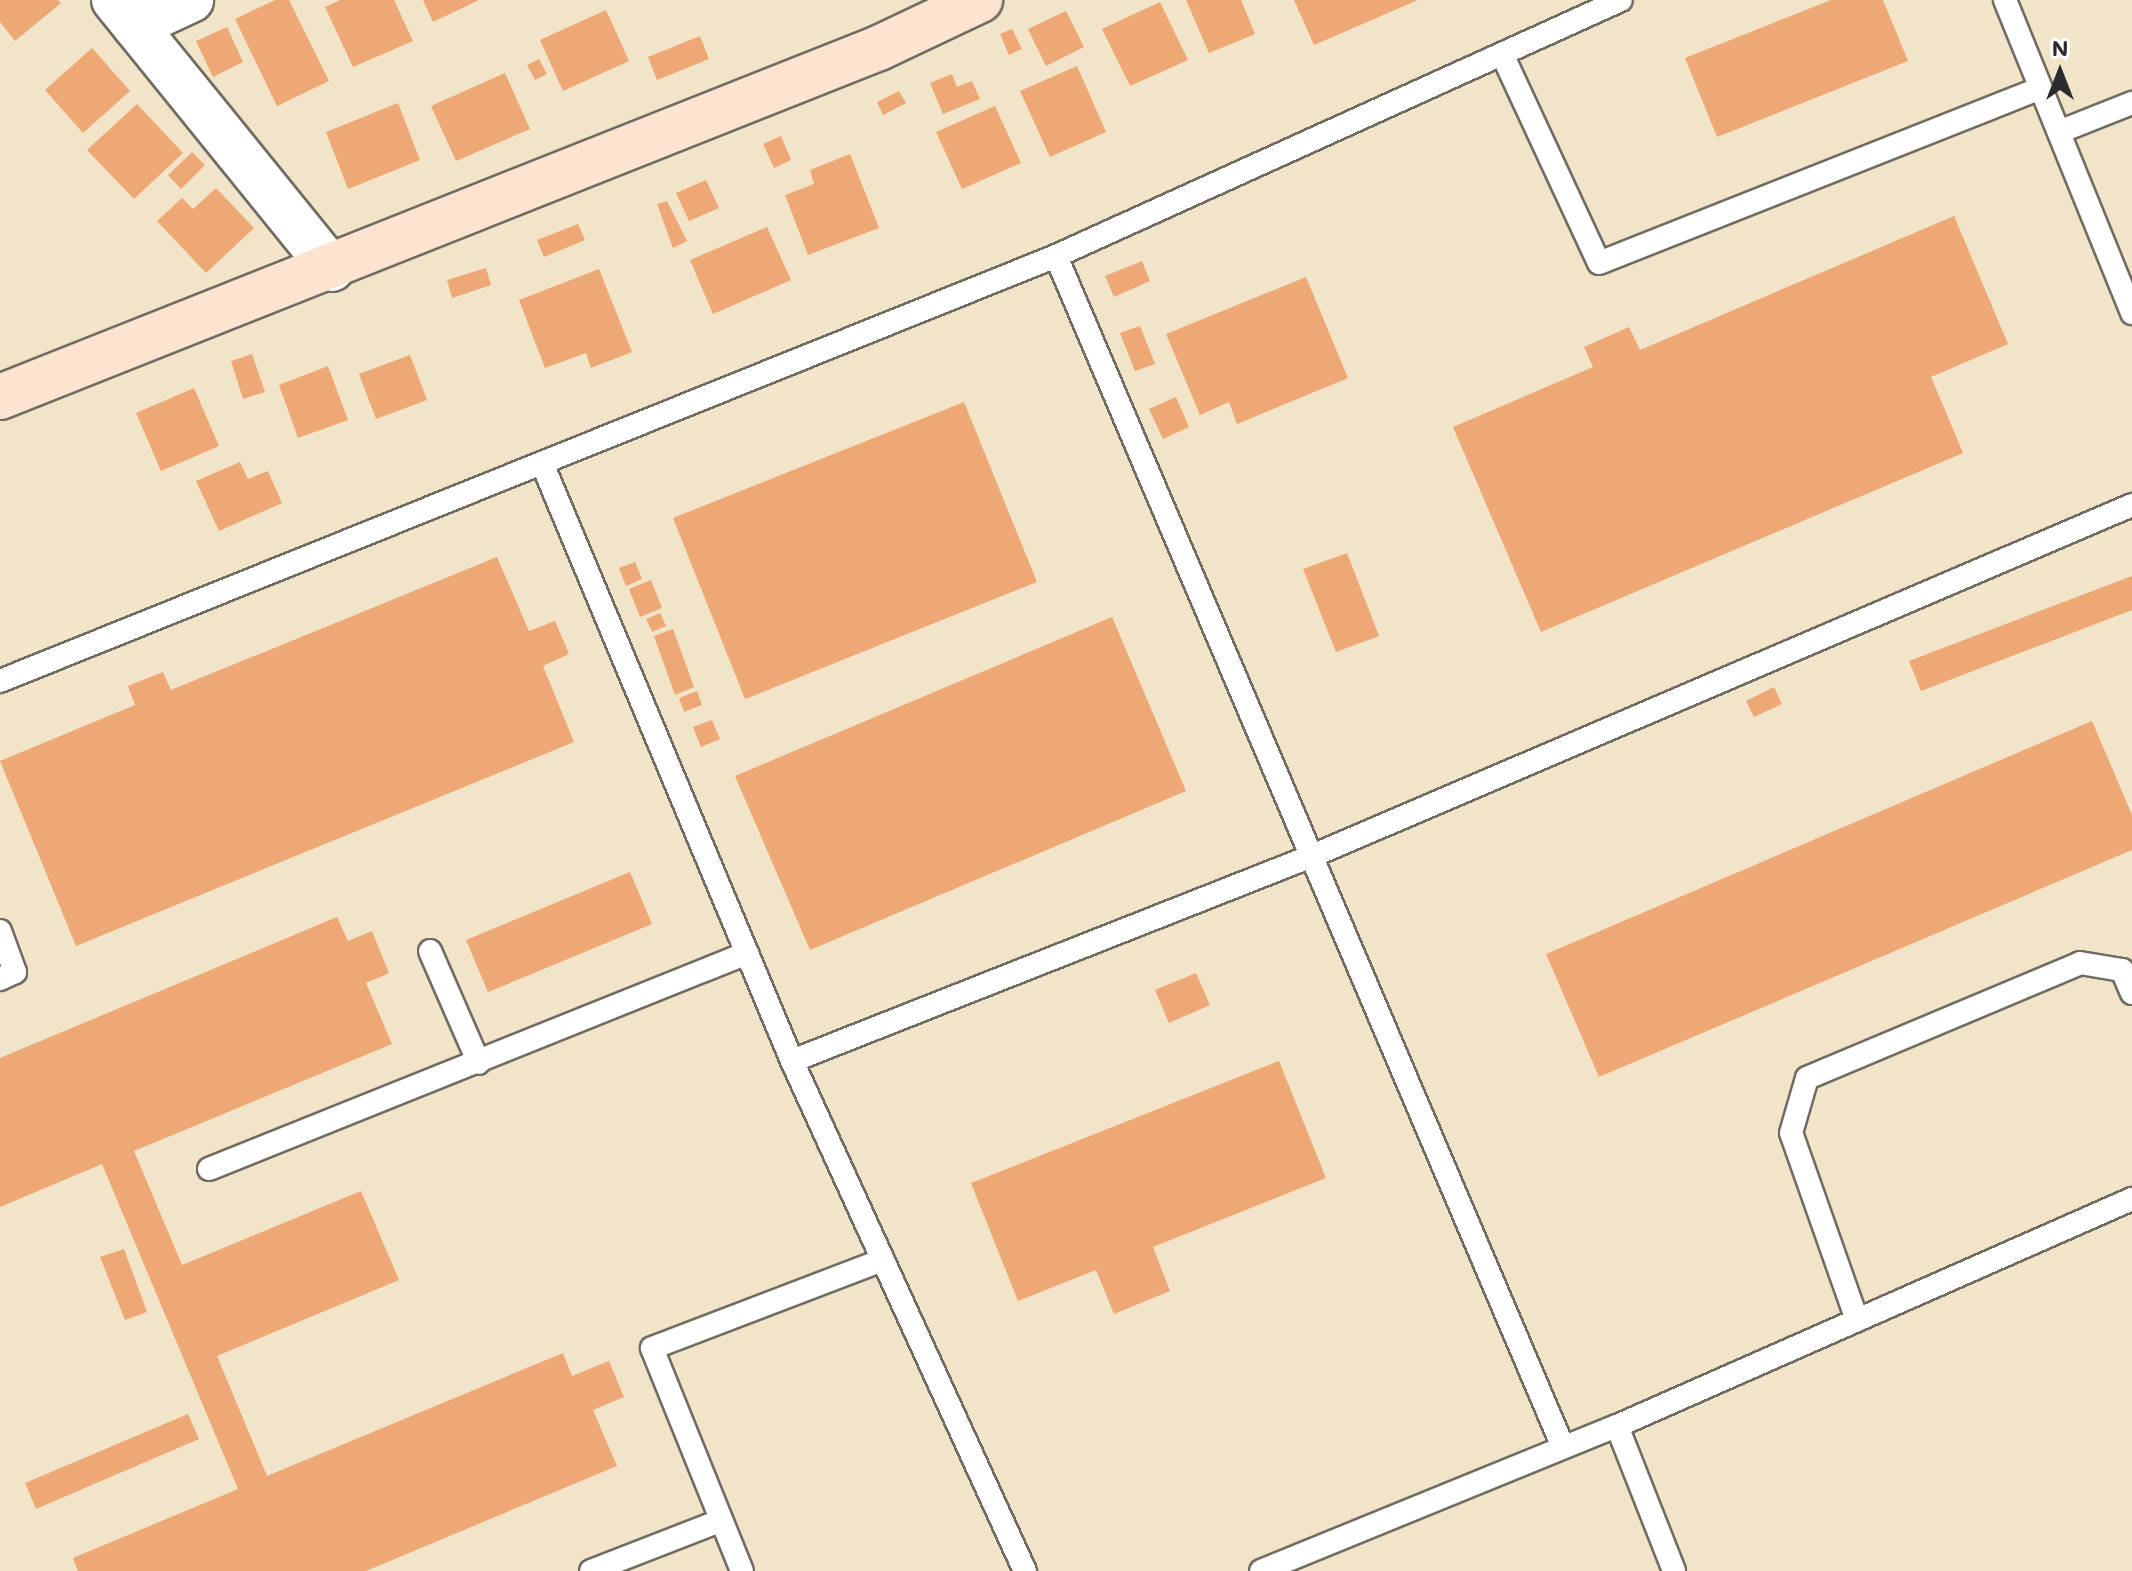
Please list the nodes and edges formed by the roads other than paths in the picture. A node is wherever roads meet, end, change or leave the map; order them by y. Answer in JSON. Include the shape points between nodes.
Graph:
{"nodes":[{"id":1,"x":191,"y":0,"type":"edge"},
{"id":2,"x":980,"y":0,"type":"edge"},
{"id":3,"x":1621,"y":0,"type":"edge"},
{"id":4,"x":2005,"y":0,"type":"edge"},
{"id":5,"x":125,"y":13,"type":"edge"},
{"id":6,"x":1502,"y":54,"type":"junction"},
{"id":7,"x":2041,"y":88,"type":"junction"},
{"id":8,"x":2132,"y":103,"type":"edge"},
{"id":9,"x":2059,"y":132,"type":"junction"},
{"id":10,"x":1056,"y":256,"type":"junction"},
{"id":11,"x":332,"y":269,"type":"junction"},
{"id":12,"x":2132,"y":313,"type":"edge"},
{"id":13,"x":0,"y":397,"type":"edge"},
{"id":14,"x":542,"y":463,"type":"junction"},
{"id":15,"x":2132,"y":505,"type":"edge"},
{"id":16,"x":0,"y":681,"type":"edge"},
{"id":17,"x":1312,"y":856,"type":"junction"},
{"id":18,"x":0,"y":931,"type":"edge"},
{"id":19,"x":430,"y":951,"type":"dead end"},
{"id":20,"x":747,"y":953,"type":"junction"},
{"id":21,"x":0,"y":979,"type":"edge"},
{"id":22,"x":2132,"y":993,"type":"edge"},
{"id":23,"x":792,"y":1061,"type":"junction"},
{"id":24,"x":479,"y":1063,"type":"junction"},
{"id":25,"x":209,"y":1169,"type":"dead end"},
{"id":26,"x":2132,"y":1199,"type":"edge"},
{"id":27,"x":883,"y":1260,"type":"junction"},
{"id":28,"x":1857,"y":1320,"type":"junction"},
{"id":29,"x":1617,"y":1426,"type":"junction"},
{"id":30,"x":1563,"y":1447,"type":"junction"},
{"id":31,"x":720,"y":1521,"type":"junction"},
{"id":32,"x":591,"y":1571,"type":"edge"},
{"id":33,"x":742,"y":1571,"type":"edge"},
{"id":34,"x":1025,"y":1571,"type":"edge"},
{"id":35,"x":1261,"y":1571,"type":"edge"},
{"id":36,"x":1674,"y":1571,"type":"edge"}],
"edges":[{"from":1,"to":5,"type":"street"},
{"from":2,"to":11,"type":"street","via":[[879,48]]},
{"from":3,"to":6,"type":"lane"},
{"from":4,"to":7,"type":"lane"},
{"from":5,"to":11,"type":"street"},
{"from":6,"to":7,"type":"lane","via":[[1599,263]]},
{"from":6,"to":10,"type":"lane"},
{"from":7,"to":9,"type":"lane"},
{"from":8,"to":9,"type":"lane"},
{"from":9,"to":12,"type":"lane"},
{"from":10,"to":14,"type":"lane"},
{"from":10,"to":17,"type":"lane"},
{"from":11,"to":13,"type":"street"},
{"from":14,"to":16,"type":"lane"},
{"from":14,"to":20,"type":"lane"},
{"from":15,"to":17,"type":"lane"},
{"from":17,"to":23,"type":"lane"},
{"from":17,"to":30,"type":"lane"},
{"from":18,"to":21,"type":"lane","via":[[15,972]]},
{"from":19,"to":24,"type":"lane"},
{"from":20,"to":23,"type":"lane"},
{"from":20,"to":24,"type":"lane"},
{"from":22,"to":28,"type":"lane","via":[[2122,970],[2080,963],[1807,1078],[1791,1133]]},
{"from":23,"to":27,"type":"lane"},
{"from":24,"to":25,"type":"lane"},
{"from":26,"to":28,"type":"lane"},
{"from":27,"to":31,"type":"lane","via":[[652,1348]]},
{"from":27,"to":34,"type":"lane"},
{"from":28,"to":29,"type":"lane"},
{"from":29,"to":30,"type":"lane"},
{"from":29,"to":36,"type":"lane"},
{"from":30,"to":35,"type":"lane"},
{"from":31,"to":32,"type":"lane"},
{"from":31,"to":33,"type":"lane"}]}
